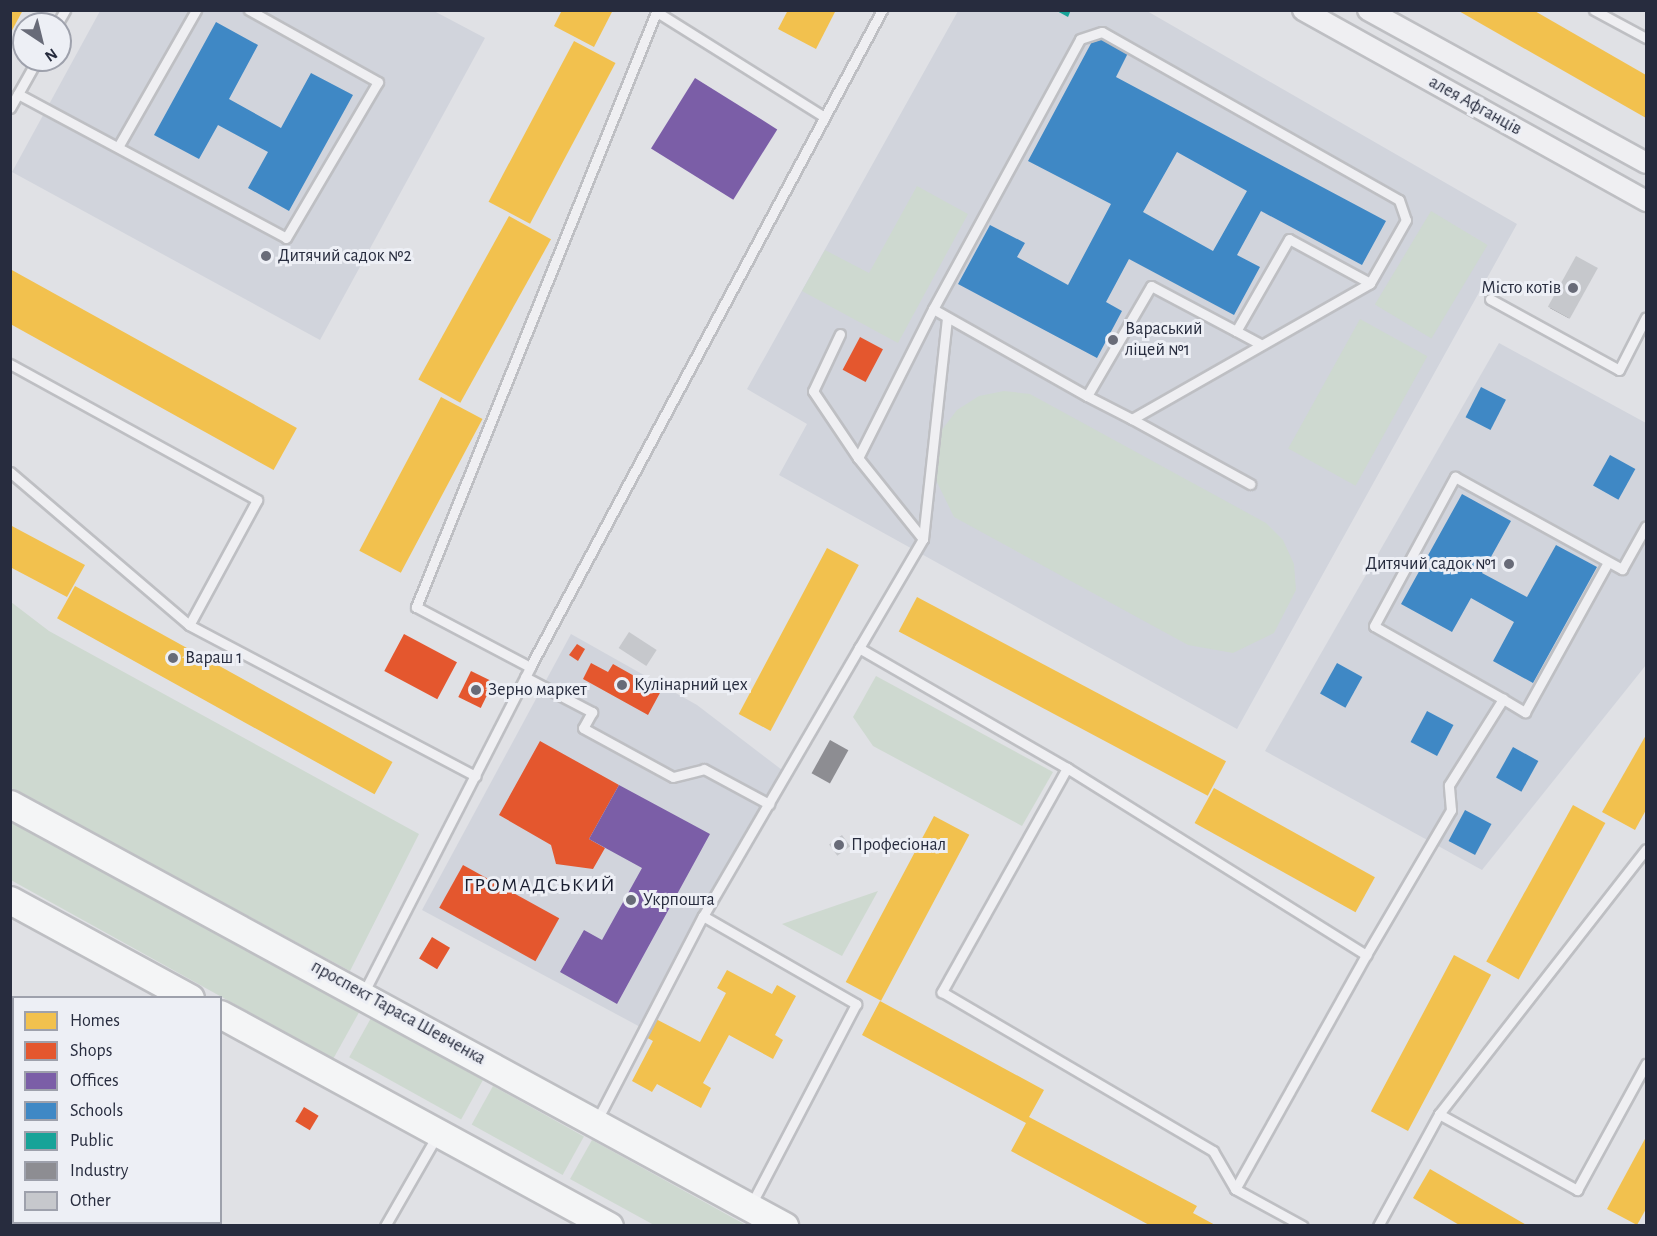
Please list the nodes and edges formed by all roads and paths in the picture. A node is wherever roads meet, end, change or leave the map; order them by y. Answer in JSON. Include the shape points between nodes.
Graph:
{"nodes":[{"id":1,"x":196,"y":10,"type":"edge"},
{"id":2,"x":249,"y":10,"type":"edge"},
{"id":3,"x":882,"y":10,"type":"edge"},
{"id":4,"x":1303,"y":10,"type":"edge"},
{"id":5,"x":1368,"y":10,"type":"edge"},
{"id":6,"x":1594,"y":10,"type":"edge"},
{"id":7,"x":657,"y":11,"type":"edge"},
{"id":8,"x":1647,"y":38,"type":"edge"},
{"id":9,"x":30,"y":72,"type":"edge"},
{"id":10,"x":18,"y":94,"type":"junction"},
{"id":11,"x":10,"y":108,"type":"edge"},
{"id":12,"x":823,"y":116,"type":"junction"},
{"id":13,"x":118,"y":147,"type":"junction"},
{"id":14,"x":1647,"y":163,"type":"edge"},
{"id":15,"x":1647,"y":201,"type":"edge"},
{"id":16,"x":1370,"y":283,"type":"junction"},
{"id":17,"x":1490,"y":299,"type":"dead end"},
{"id":18,"x":933,"y":309,"type":"junction"},
{"id":19,"x":947,"y":318,"type":"junction"},
{"id":20,"x":1646,"y":321,"type":"edge"},
{"id":21,"x":1236,"y":331,"type":"junction"},
{"id":22,"x":840,"y":334,"type":"dead end"},
{"id":23,"x":1260,"y":344,"type":"junction"},
{"id":24,"x":10,"y":364,"type":"edge"},
{"id":25,"x":1087,"y":396,"type":"junction"},
{"id":26,"x":1132,"y":419,"type":"junction"},
{"id":27,"x":858,"y":458,"type":"junction"},
{"id":28,"x":10,"y":472,"type":"edge"},
{"id":29,"x":1250,"y":484,"type":"dead end"},
{"id":30,"x":1647,"y":526,"type":"edge"},
{"id":31,"x":923,"y":539,"type":"junction"},
{"id":32,"x":1608,"y":562,"type":"junction"},
{"id":33,"x":189,"y":625,"type":"junction"},
{"id":34,"x":859,"y":648,"type":"junction"},
{"id":35,"x":530,"y":667,"type":"junction"},
{"id":36,"x":525,"y":677,"type":"junction"},
{"id":37,"x":1503,"y":699,"type":"junction"},
{"id":38,"x":1067,"y":768,"type":"junction"},
{"id":39,"x":476,"y":776,"type":"junction"},
{"id":40,"x":10,"y":804,"type":"edge"},
{"id":41,"x":768,"y":804,"type":"junction"},
{"id":42,"x":1647,"y":849,"type":"edge"},
{"id":43,"x":10,"y":900,"type":"edge"},
{"id":44,"x":703,"y":916,"type":"junction"},
{"id":45,"x":1366,"y":955,"type":"junction"},
{"id":46,"x":363,"y":994,"type":"junction"},
{"id":47,"x":185,"y":996,"type":"edge"},
{"id":48,"x":222,"y":1015,"type":"edge"},
{"id":49,"x":1647,"y":1064,"type":"edge"},
{"id":50,"x":1439,"y":1114,"type":"junction"},
{"id":51,"x":596,"y":1122,"type":"junction"},
{"id":52,"x":439,"y":1132,"type":"junction"},
{"id":53,"x":1235,"y":1189,"type":"junction"},
{"id":54,"x":750,"y":1207,"type":"junction"},
{"id":55,"x":385,"y":1226,"type":"edge"},
{"id":56,"x":609,"y":1226,"type":"edge"},
{"id":57,"x":784,"y":1226,"type":"edge"},
{"id":58,"x":1303,"y":1226,"type":"edge"},
{"id":59,"x":1378,"y":1226,"type":"edge"}],
"edges":[{"from":1,"to":13,"type":"lane"},
{"from":2,"to":13,"type":"lane","via":[[378,82],[286,238]]},
{"from":3,"to":12,"type":"lane"},
{"from":4,"to":15,"type":"street","name":"алея Афганців"},
{"from":5,"to":14,"type":"street","name":"алея Афганців"},
{"from":6,"to":8,"type":"lane"},
{"from":7,"to":12,"type":"lane"},
{"from":7,"to":35,"type":"lane","via":[[416,607]]},
{"from":9,"to":10,"type":"lane"},
{"from":10,"to":11,"type":"lane"},
{"from":10,"to":13,"type":"lane"},
{"from":12,"to":35,"type":"lane"},
{"from":16,"to":18,"type":"lane","via":[[1406,220],[1399,200],[1102,32],[1080,39]]},
{"from":16,"to":21,"type":"lane","via":[[1289,239]]},
{"from":16,"to":23,"type":"lane"},
{"from":17,"to":20,"type":"lane","via":[[1619,370]]},
{"from":18,"to":19,"type":"lane"},
{"from":18,"to":27,"type":"lane"},
{"from":19,"to":25,"type":"lane"},
{"from":19,"to":31,"type":"lane"},
{"from":21,"to":23,"type":"lane"},
{"from":21,"to":25,"type":"lane","via":[[1151,286]]},
{"from":22,"to":27,"type":"lane","via":[[813,391]]},
{"from":23,"to":26,"type":"lane"},
{"from":24,"to":33,"type":"lane","via":[[257,500]]},
{"from":25,"to":26,"type":"lane"},
{"from":26,"to":29,"type":"lane"},
{"from":27,"to":31,"type":"lane"},
{"from":28,"to":33,"type":"lane"},
{"from":30,"to":32,"type":"lane","via":[[1622,569]]},
{"from":31,"to":34,"type":"lane"},
{"from":32,"to":37,"type":"lane","via":[[1526,712]]},
{"from":32,"to":37,"type":"lane","via":[[1455,477],[1374,626]]},
{"from":33,"to":39,"type":"lane"},
{"from":34,"to":38,"type":"lane"},
{"from":34,"to":41,"type":"lane"},
{"from":35,"to":36,"type":"lane"},
{"from":36,"to":39,"type":"lane"},
{"from":36,"to":41,"type":"lane","via":[[592,712],[583,728],[673,777],[704,769]]},
{"from":37,"to":45,"type":"lane","via":[[1449,785],[1451,810]]},
{"from":38,"to":45,"type":"lane"},
{"from":38,"to":53,"type":"lane","via":[[942,992],[1213,1151]]},
{"from":39,"to":46,"type":"lane"},
{"from":40,"to":46,"type":"main road","name":"проспект Тараса Шевченка"},
{"from":41,"to":44,"type":"lane"},
{"from":42,"to":50,"type":"lane"},
{"from":43,"to":47,"type":"main road"},
{"from":44,"to":51,"type":"lane"},
{"from":44,"to":54,"type":"lane","via":[[856,1004]]},
{"from":45,"to":53,"type":"lane"},
{"from":46,"to":51,"type":"main road","name":"проспект Тараса Шевченка"},
{"from":48,"to":52,"type":"main road"},
{"from":49,"to":50,"type":"lane","via":[[1577,1190]]},
{"from":50,"to":59,"type":"lane"},
{"from":51,"to":54,"type":"main road","name":"проспект Тараса Шевченка"},
{"from":52,"to":55,"type":"lane"},
{"from":52,"to":56,"type":"main road"},
{"from":53,"to":58,"type":"lane"},
{"from":54,"to":57,"type":"main road","name":"проспект Тараса Шевченка"}]}
